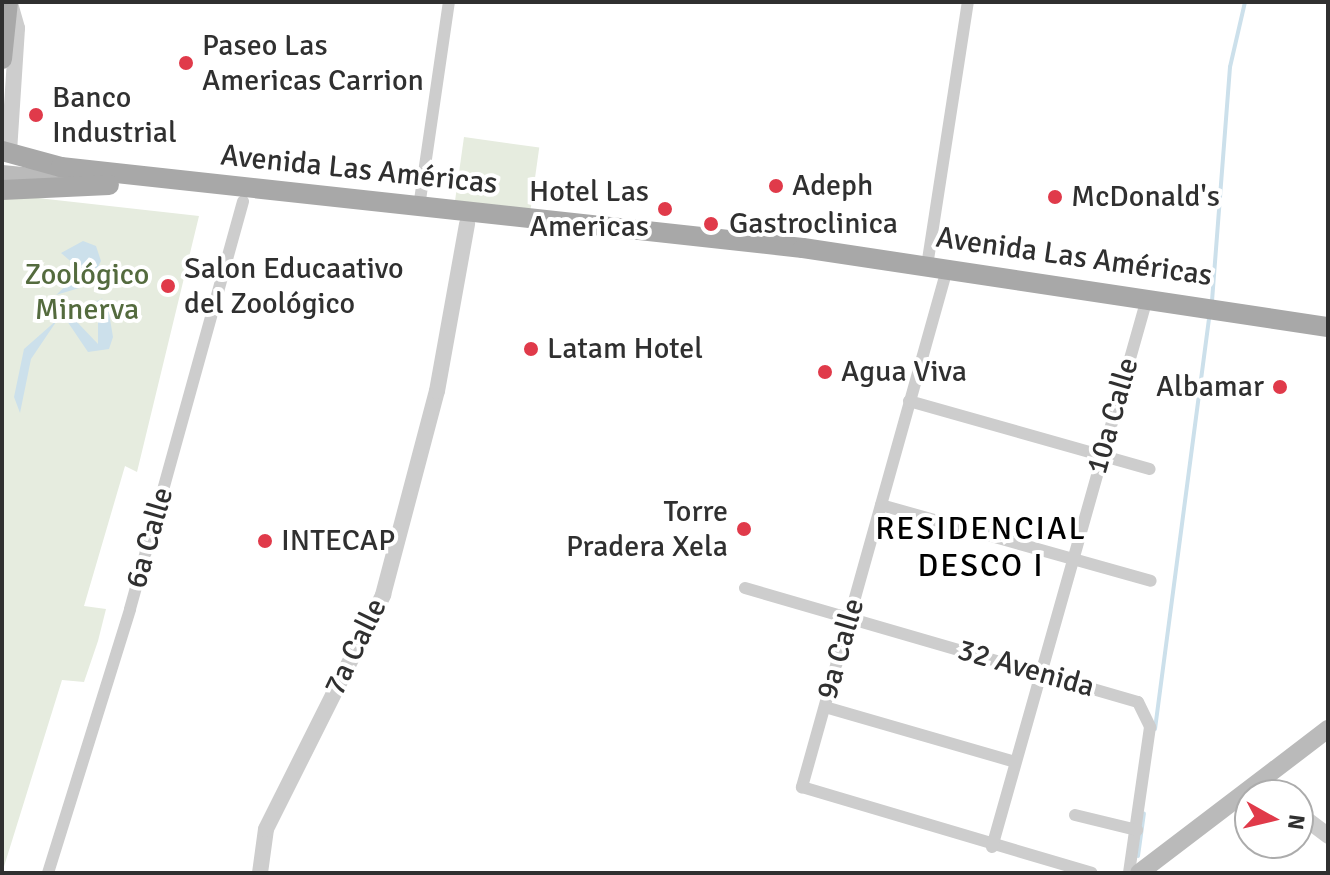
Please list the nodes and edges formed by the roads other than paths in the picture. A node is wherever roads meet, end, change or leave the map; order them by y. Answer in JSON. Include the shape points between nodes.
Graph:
{"nodes":[{"id":1,"x":9,"y":2,"type":"edge"},
{"id":2,"x":449,"y":2,"type":"edge"},
{"id":3,"x":968,"y":2,"type":"edge"},
{"id":4,"x":2,"y":59,"type":"edge"},
{"id":5,"x":5,"y":152,"type":"edge"},
{"id":6,"x":2,"y":174,"type":"edge"},
{"id":7,"x":86,"y":183,"type":"junction"},
{"id":8,"x":2,"y":190,"type":"edge"},
{"id":9,"x":243,"y":201,"type":"junction"},
{"id":10,"x":419,"y":207,"type":"junction"},
{"id":11,"x":467,"y":224,"type":"junction"},
{"id":12,"x":927,"y":266,"type":"junction"},
{"id":13,"x":944,"y":280,"type":"junction"},
{"id":14,"x":1144,"y":309,"type":"junction"},
{"id":15,"x":1194,"y":311,"type":"junction"},
{"id":16,"x":1227,"y":316,"type":"junction"},
{"id":17,"x":1328,"y":327,"type":"edge"},
{"id":18,"x":1328,"y":339,"type":"edge"},
{"id":19,"x":909,"y":401,"type":"junction"},
{"id":20,"x":1102,"y":455,"type":"junction"},
{"id":21,"x":1150,"y":469,"type":"dead end"},
{"id":22,"x":881,"y":505,"type":"junction"},
{"id":23,"x":1073,"y":559,"type":"junction"},
{"id":24,"x":1151,"y":581,"type":"dead end"},
{"id":25,"x":745,"y":588,"type":"dead end"},
{"id":26,"x":849,"y":619,"type":"junction"},
{"id":27,"x":1040,"y":673,"type":"junction"},
{"id":28,"x":825,"y":707,"type":"junction"},
{"id":29,"x":1328,"y":729,"type":"edge"},
{"id":30,"x":1015,"y":762,"type":"junction"},
{"id":31,"x":1264,"y":779,"type":"edge"},
{"id":32,"x":1234,"y":802,"type":"edge"},
{"id":33,"x":1075,"y":815,"type":"dead end"},
{"id":34,"x":1137,"y":830,"type":"junction"},
{"id":35,"x":992,"y":847,"type":"junction"},
{"id":36,"x":48,"y":873,"type":"edge"},
{"id":37,"x":260,"y":873,"type":"edge"},
{"id":38,"x":1092,"y":873,"type":"edge"},
{"id":39,"x":1129,"y":873,"type":"edge"},
{"id":40,"x":1139,"y":873,"type":"edge"}],
"edges":[{"from":1,"to":4,"type":"main road"},
{"from":1,"to":5,"type":"street","via":[[17,28]]},
{"from":2,"to":10,"type":"street"},
{"from":3,"to":12,"type":"street"},
{"from":5,"to":10,"type":"main road","name":"Avenida Las Américas","via":[[61,167]]},
{"from":6,"to":7,"type":"main road","name":"Avenida Las Américas"},
{"from":7,"to":8,"type":"main road"},
{"from":7,"to":9,"type":"main road","name":"Avenida Las Américas"},
{"from":9,"to":11,"type":"main road","name":"Avenida Las Américas"},
{"from":9,"to":36,"type":"street","name":"6a Calle","via":[[130,609]]},
{"from":10,"to":12,"type":"main road","name":"Avenida Las Américas"},
{"from":11,"to":13,"type":"main road","name":"Avenida Las Américas"},
{"from":11,"to":37,"type":"street","name":"7a Calle","via":[[437,391],[383,595],[266,829]]},
{"from":12,"to":15,"type":"main road","name":"Avenida Las Américas"},
{"from":13,"to":14,"type":"main road","name":"Avenida Las Américas"},
{"from":13,"to":19,"type":"street","name":"9a Calle"},
{"from":14,"to":15,"type":"main road","name":"Avenida Las Américas"},
{"from":14,"to":20,"type":"street","name":"10a Calle"},
{"from":15,"to":16,"type":"main road","name":"Avenida Las Américas"},
{"from":16,"to":17,"type":"main road","name":"Avenida Las Américas"},
{"from":16,"to":18,"type":"main road","name":"Avenida Las Américas"},
{"from":19,"to":20,"type":"street"},
{"from":19,"to":22,"type":"street","name":"9a Calle"},
{"from":20,"to":21,"type":"street"},
{"from":20,"to":23,"type":"street","name":"10a Calle"},
{"from":22,"to":23,"type":"street"},
{"from":22,"to":26,"type":"street","name":"9a Calle"},
{"from":23,"to":24,"type":"street"},
{"from":23,"to":27,"type":"street","name":"10a Calle"},
{"from":25,"to":26,"type":"street","name":"32 Avenida"},
{"from":26,"to":27,"type":"street","name":"32 Avenida"},
{"from":26,"to":28,"type":"street","name":"9a Calle"},
{"from":27,"to":30,"type":"street","name":"10a Calle"},
{"from":27,"to":34,"type":"street","name":"32 Avenida","via":[[1144,708],[1150,727]]},
{"from":28,"to":30,"type":"street"},
{"from":28,"to":35,"type":"street","name":"9a Calle","via":[[802,787]]},
{"from":29,"to":31,"type":"main road"},
{"from":30,"to":35,"type":"street","name":"10a Calle"},
{"from":32,"to":40,"type":"main road"},
{"from":33,"to":34,"type":"street"},
{"from":34,"to":39,"type":"street","name":"32 Avenida"},
{"from":35,"to":38,"type":"street"}]}
